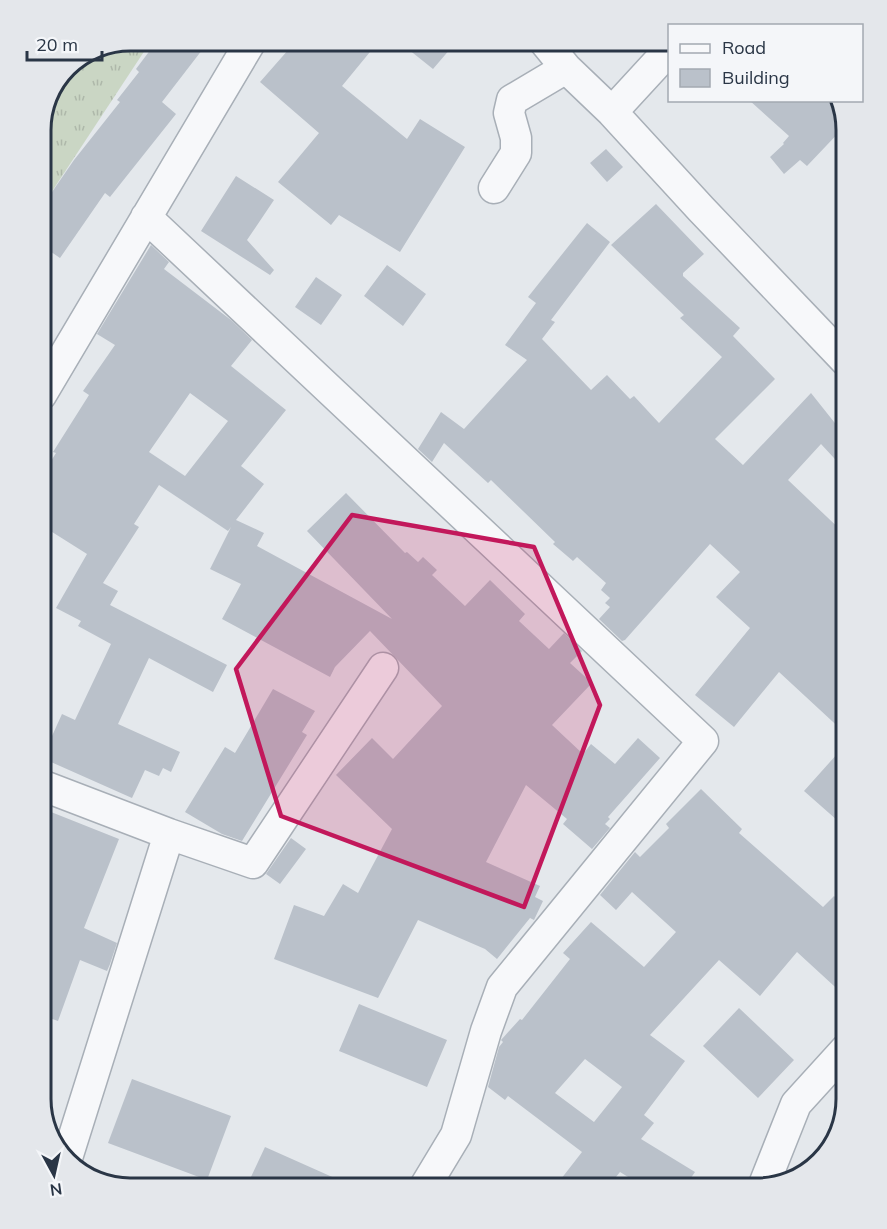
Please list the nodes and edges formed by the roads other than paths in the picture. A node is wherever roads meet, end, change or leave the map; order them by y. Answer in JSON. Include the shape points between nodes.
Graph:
{"nodes":[{"id":1,"x":244,"y":51,"type":"edge"},
{"id":2,"x":552,"y":51,"type":"edge"},
{"id":3,"x":667,"y":51,"type":"edge"},
{"id":4,"x":566,"y":68,"type":"junction"},
{"id":5,"x":612,"y":112,"type":"junction"},
{"id":6,"x":494,"y":188,"type":"dead end"},
{"id":7,"x":146,"y":217,"type":"junction"},
{"id":8,"x":836,"y":350,"type":"edge"},
{"id":9,"x":51,"y":378,"type":"edge"},
{"id":10,"x":383,"y":668,"type":"dead end"},
{"id":11,"x":51,"y":789,"type":"edge"},
{"id":12,"x":170,"y":834,"type":"junction"},
{"id":13,"x":836,"y":1060,"type":"edge"},
{"id":14,"x":71,"y":1145,"type":"edge"},
{"id":15,"x":767,"y":1177,"type":"edge"},
{"id":16,"x":430,"y":1178,"type":"edge"}],
"edges":[{"from":1,"to":7,"type":"street"},
{"from":2,"to":4,"type":"street"},
{"from":3,"to":5,"type":"street"},
{"from":4,"to":5,"type":"street"},
{"from":4,"to":6,"type":"street","via":[[512,100],[509,113],[516,153]]},
{"from":5,"to":8,"type":"street"},
{"from":7,"to":9,"type":"street"},
{"from":7,"to":16,"type":"street","via":[[703,741],[502,987],[456,1136]]},
{"from":10,"to":12,"type":"street","via":[[254,863]]},
{"from":11,"to":12,"type":"street"},
{"from":12,"to":14,"type":"street"},
{"from":13,"to":15,"type":"street","via":[[796,1104]]}]}
